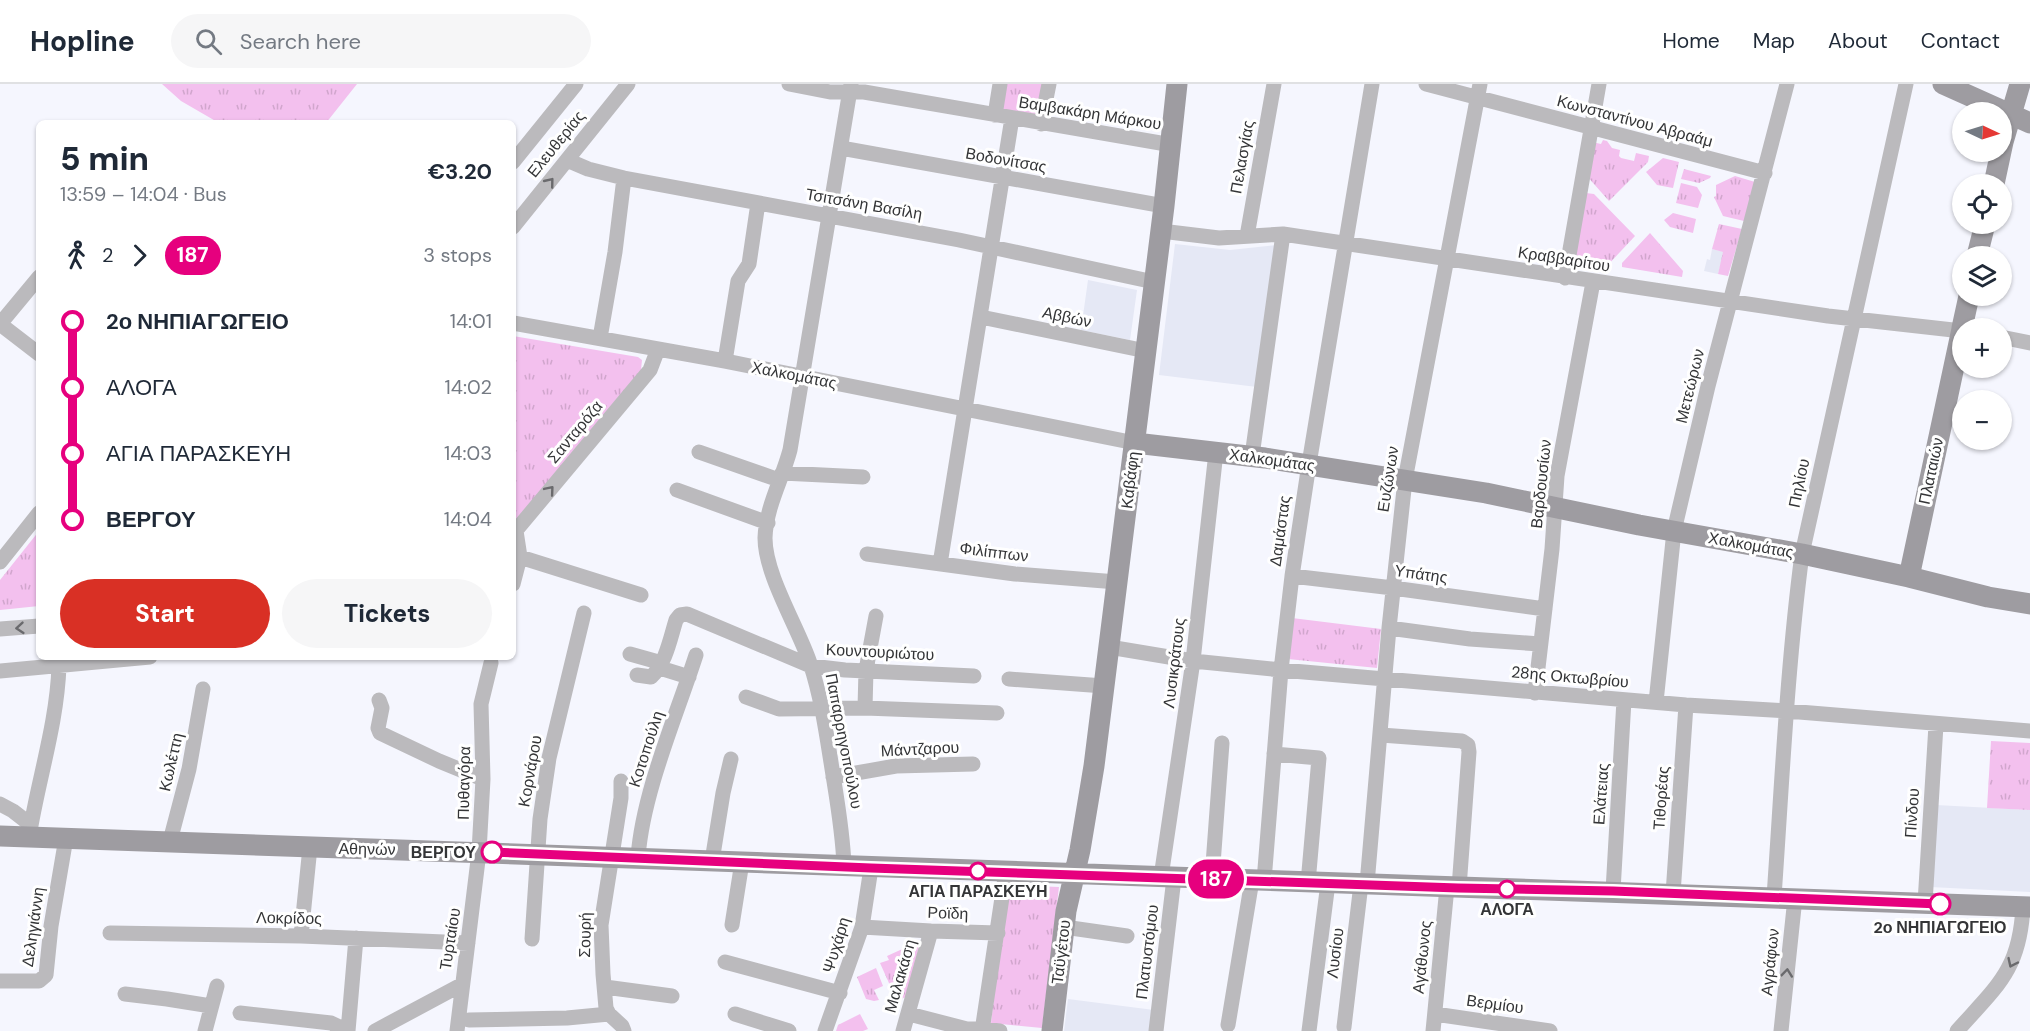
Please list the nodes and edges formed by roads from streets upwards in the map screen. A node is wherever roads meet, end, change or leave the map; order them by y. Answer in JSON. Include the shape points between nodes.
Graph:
{"nodes":[{"id":1,"x":576,"y":84,"type":"edge"},
{"id":2,"x":628,"y":84,"type":"edge"},
{"id":3,"x":789,"y":84,"type":"edge"},
{"id":4,"x":1000,"y":84,"type":"edge"},
{"id":5,"x":1049,"y":84,"type":"edge"},
{"id":6,"x":1177,"y":84,"type":"edge"},
{"id":7,"x":1274,"y":84,"type":"edge"},
{"id":8,"x":1372,"y":84,"type":"edge"},
{"id":9,"x":1426,"y":84,"type":"edge"},
{"id":10,"x":1599,"y":84,"type":"edge"},
{"id":11,"x":1787,"y":84,"type":"edge"},
{"id":12,"x":1906,"y":84,"type":"edge"},
{"id":13,"x":1943,"y":84,"type":"edge"},
{"id":14,"x":2020,"y":84,"type":"edge"},
{"id":15,"x":851,"y":88,"type":"edge"},
{"id":16,"x":1479,"y":92,"type":"edge"},
{"id":17,"x":995,"y":115,"type":"junction"},
{"id":18,"x":1012,"y":118,"type":"junction"},
{"id":19,"x":2021,"y":119,"type":"edge"},
{"id":20,"x":1041,"y":124,"type":"junction"},
{"id":21,"x":1591,"y":127,"type":"junction"},
{"id":22,"x":1172,"y":145,"type":"junction"},
{"id":23,"x":841,"y":148,"type":"junction"},
{"id":24,"x":516,"y":158,"type":"edge"},
{"id":25,"x":567,"y":160,"type":"junction"},
{"id":26,"x":1765,"y":173,"type":"junction"},
{"id":27,"x":1996,"y":174,"type":"edge"},
{"id":28,"x":624,"y":178,"type":"junction"},
{"id":29,"x":1003,"y":178,"type":"junction"},
{"id":30,"x":758,"y":203,"type":"junction"},
{"id":31,"x":1164,"y":206,"type":"junction"},
{"id":32,"x":830,"y":216,"type":"junction"},
{"id":33,"x":516,"y":223,"type":"edge"},
{"id":34,"x":1161,"y":231,"type":"junction"},
{"id":35,"x":1283,"y":234,"type":"junction"},
{"id":36,"x":1247,"y":236,"type":"junction"},
{"id":37,"x":1346,"y":243,"type":"junction"},
{"id":38,"x":992,"y":247,"type":"junction"},
{"id":39,"x":1446,"y":259,"type":"junction"},
{"id":40,"x":1565,"y":278,"type":"junction"},
{"id":41,"x":36,"y":281,"type":"edge"},
{"id":42,"x":1155,"y":282,"type":"junction"},
{"id":43,"x":1593,"y":282,"type":"junction"},
{"id":44,"x":1731,"y":301,"type":"junction"},
{"id":45,"x":981,"y":317,"type":"junction"},
{"id":46,"x":1853,"y":319,"type":"junction"},
{"id":47,"x":0,"y":324,"type":"edge"},
{"id":48,"x":516,"y":324,"type":"edge"},
{"id":49,"x":1952,"y":329,"type":"edge"},
{"id":50,"x":600,"y":338,"type":"junction"},
{"id":51,"x":2012,"y":339,"type":"edge"},
{"id":52,"x":2030,"y":343,"type":"edge"},
{"id":53,"x":658,"y":349,"type":"junction"},
{"id":54,"x":1146,"y":351,"type":"junction"},
{"id":55,"x":36,"y":352,"type":"edge"},
{"id":56,"x":725,"y":361,"type":"junction"},
{"id":57,"x":803,"y":376,"type":"junction"},
{"id":58,"x":1952,"y":377,"type":"edge"},
{"id":59,"x":966,"y":408,"type":"junction"},
{"id":60,"x":1135,"y":443,"type":"junction"},
{"id":61,"x":699,"y":452,"type":"dead end"},
{"id":62,"x":1216,"y":452,"type":"junction"},
{"id":63,"x":1251,"y":456,"type":"junction"},
{"id":64,"x":1309,"y":464,"type":"junction"},
{"id":65,"x":780,"y":476,"type":"junction"},
{"id":66,"x":863,"y":477,"type":"dead end"},
{"id":67,"x":1405,"y":480,"type":"junction"},
{"id":68,"x":677,"y":490,"type":"dead end"},
{"id":69,"x":1554,"y":507,"type":"junction"},
{"id":70,"x":36,"y":517,"type":"edge"},
{"id":71,"x":768,"y":523,"type":"junction"},
{"id":72,"x":516,"y":531,"type":"edge"},
{"id":73,"x":1674,"y":531,"type":"junction"},
{"id":74,"x":516,"y":537,"type":"edge"},
{"id":75,"x":867,"y":554,"type":"dead end"},
{"id":76,"x":1802,"y":554,"type":"junction"},
{"id":77,"x":520,"y":557,"type":"junction"},
{"id":78,"x":0,"y":562,"type":"edge"},
{"id":79,"x":940,"y":564,"type":"junction"},
{"id":80,"x":516,"y":572,"type":"edge"},
{"id":81,"x":1292,"y":576,"type":"junction"},
{"id":82,"x":1909,"y":577,"type":"junction"},
{"id":83,"x":1117,"y":582,"type":"junction"},
{"id":84,"x":1394,"y":588,"type":"junction"},
{"id":85,"x":641,"y":595,"type":"dead end"},
{"id":86,"x":2030,"y":604,"type":"edge"},
{"id":87,"x":1545,"y":609,"type":"junction"},
{"id":88,"x":585,"y":613,"type":"dead end"},
{"id":89,"x":876,"y":616,"type":"dead end"},
{"id":90,"x":36,"y":626,"type":"edge"},
{"id":91,"x":1389,"y":628,"type":"junction"},
{"id":92,"x":0,"y":629,"type":"edge"},
{"id":93,"x":1540,"y":644,"type":"junction"},
{"id":94,"x":1109,"y":647,"type":"junction"},
{"id":95,"x":630,"y":654,"type":"dead end"},
{"id":96,"x":696,"y":655,"type":"dead end"},
{"id":97,"x":120,"y":660,"type":"edge"},
{"id":98,"x":1193,"y":661,"type":"junction"},
{"id":99,"x":491,"y":663,"type":"dead end"},
{"id":100,"x":661,"y":665,"type":"junction"},
{"id":101,"x":59,"y":666,"type":"junction"},
{"id":102,"x":811,"y":666,"type":"junction"},
{"id":103,"x":866,"y":670,"type":"junction"},
{"id":104,"x":1281,"y":670,"type":"junction"},
{"id":105,"x":0,"y":671,"type":"edge"},
{"id":106,"x":637,"y":675,"type":"dead end"},
{"id":107,"x":689,"y":676,"type":"junction"},
{"id":108,"x":974,"y":676,"type":"dead end"},
{"id":109,"x":1009,"y":678,"type":"dead end"},
{"id":110,"x":1386,"y":678,"type":"junction"},
{"id":111,"x":1104,"y":686,"type":"junction"},
{"id":112,"x":203,"y":689,"type":"dead end"},
{"id":113,"x":1535,"y":693,"type":"junction"},
{"id":114,"x":746,"y":697,"type":"dead end"},
{"id":115,"x":379,"y":700,"type":"dead end"},
{"id":116,"x":1624,"y":700,"type":"junction"},
{"id":117,"x":1656,"y":702,"type":"junction"},
{"id":118,"x":1686,"y":705,"type":"junction"},
{"id":119,"x":822,"y":708,"type":"junction"},
{"id":120,"x":866,"y":708,"type":"junction"},
{"id":121,"x":1786,"y":711,"type":"junction"},
{"id":122,"x":997,"y":713,"type":"dead end"},
{"id":123,"x":1936,"y":725,"type":"junction"},
{"id":124,"x":2030,"y":731,"type":"edge"},
{"id":125,"x":1381,"y":735,"type":"junction"},
{"id":126,"x":1222,"y":743,"type":"dead end"},
{"id":127,"x":1274,"y":754,"type":"junction"},
{"id":128,"x":731,"y":759,"type":"dead end"},
{"id":129,"x":974,"y":764,"type":"dead end"},
{"id":130,"x":833,"y":777,"type":"junction"},
{"id":131,"x":483,"y":779,"type":"junction"},
{"id":132,"x":621,"y":781,"type":"dead end"},
{"id":133,"x":0,"y":804,"type":"edge"},
{"id":134,"x":30,"y":831,"type":"junction"},
{"id":135,"x":0,"y":836,"type":"edge"},
{"id":136,"x":66,"y":838,"type":"junction"},
{"id":137,"x":170,"y":841,"type":"junction"},
{"id":138,"x":310,"y":847,"type":"junction"},
{"id":139,"x":479,"y":852,"type":"junction"},
{"id":140,"x":538,"y":853,"type":"junction"},
{"id":141,"x":613,"y":856,"type":"junction"},
{"id":142,"x":638,"y":857,"type":"junction"},
{"id":143,"x":712,"y":861,"type":"junction"},
{"id":144,"x":742,"y":862,"type":"junction"},
{"id":145,"x":844,"y":866,"type":"junction"},
{"id":146,"x":871,"y":868,"type":"junction"},
{"id":147,"x":1006,"y":872,"type":"junction"},
{"id":148,"x":1075,"y":874,"type":"junction"},
{"id":149,"x":1168,"y":877,"type":"junction"},
{"id":150,"x":1212,"y":878,"type":"junction"},
{"id":151,"x":1258,"y":880,"type":"junction"},
{"id":152,"x":1318,"y":883,"type":"junction"},
{"id":153,"x":1364,"y":884,"type":"junction"},
{"id":154,"x":1453,"y":887,"type":"junction"},
{"id":155,"x":1613,"y":891,"type":"junction"},
{"id":156,"x":1673,"y":894,"type":"junction"},
{"id":157,"x":1785,"y":897,"type":"junction"},
{"id":158,"x":1925,"y":903,"type":"junction"},
{"id":159,"x":2027,"y":906,"type":"edge"},
{"id":160,"x":732,"y":925,"type":"dead end"},
{"id":161,"x":862,"y":927,"type":"junction"},
{"id":162,"x":1064,"y":927,"type":"junction"},
{"id":163,"x":931,"y":931,"type":"junction"},
{"id":164,"x":110,"y":933,"type":"dead end"},
{"id":165,"x":998,"y":933,"type":"junction"},
{"id":166,"x":300,"y":936,"type":"junction"},
{"id":167,"x":1127,"y":936,"type":"dead end"},
{"id":168,"x":356,"y":938,"type":"junction"},
{"id":169,"x":532,"y":939,"type":"dead end"},
{"id":170,"x":472,"y":945,"type":"junction"},
{"id":171,"x":725,"y":962,"type":"dead end"},
{"id":172,"x":0,"y":981,"type":"edge"},
{"id":173,"x":461,"y":985,"type":"junction"},
{"id":174,"x":217,"y":986,"type":"dead end"},
{"id":175,"x":605,"y":987,"type":"junction"},
{"id":176,"x":840,"y":993,"type":"junction"},
{"id":177,"x":125,"y":994,"type":"dead end"},
{"id":178,"x":672,"y":996,"type":"dead end"},
{"id":179,"x":460,"y":1003,"type":"junction"},
{"id":180,"x":211,"y":1006,"type":"junction"},
{"id":181,"x":240,"y":1013,"type":"dead end"},
{"id":182,"x":609,"y":1014,"type":"junction"},
{"id":183,"x":735,"y":1014,"type":"dead end"},
{"id":184,"x":909,"y":1014,"type":"junction"},
{"id":185,"x":1435,"y":1014,"type":"junction"},
{"id":186,"x":469,"y":1020,"type":"dead end"},
{"id":187,"x":502,"y":1025,"type":"edge"},
{"id":188,"x":1228,"y":1025,"type":"dead end"},
{"id":189,"x":1344,"y":1027,"type":"dead end"},
{"id":190,"x":625,"y":1029,"type":"edge"},
{"id":191,"x":983,"y":1030,"type":"edge"},
{"id":192,"x":205,"y":1031,"type":"edge"},
{"id":193,"x":348,"y":1031,"type":"edge"},
{"id":194,"x":375,"y":1031,"type":"edge"},
{"id":195,"x":457,"y":1031,"type":"edge"},
{"id":196,"x":789,"y":1031,"type":"edge"},
{"id":197,"x":825,"y":1031,"type":"edge"},
{"id":198,"x":903,"y":1031,"type":"edge"},
{"id":199,"x":1000,"y":1031,"type":"edge"},
{"id":200,"x":1052,"y":1031,"type":"edge"},
{"id":201,"x":1156,"y":1031,"type":"edge"},
{"id":202,"x":1309,"y":1031,"type":"edge"},
{"id":203,"x":1433,"y":1031,"type":"edge"},
{"id":204,"x":1550,"y":1031,"type":"edge"},
{"id":205,"x":1781,"y":1031,"type":"edge"},
{"id":206,"x":1957,"y":1031,"type":"edge"}],
"edges":[{"from":1,"to":24,"type":"street","name":"Ελευθερίας"},
{"from":2,"to":25,"type":"street","name":"Ελευθερίας"},
{"from":3,"to":15,"type":"street","name":"Βαμβακάρη Μάρκου","via":[[830,92]]},
{"from":4,"to":17,"type":"street"},
{"from":5,"to":20,"type":"street"},
{"from":6,"to":22,"type":"street","name":"Καβάφη"},
{"from":7,"to":36,"type":"street","name":"Πελασγίας"},
{"from":8,"to":37,"type":"street","name":"Δαμάστας"},
{"from":9,"to":16,"type":"street","name":"Κωνσταντίνου Αβραάμ"},
{"from":10,"to":21,"type":"street"},
{"from":11,"to":26,"type":"street","name":"Μετεώρων"},
{"from":12,"to":46,"type":"street","name":"Πηλίου"},
{"from":13,"to":19,"type":"street"},
{"from":14,"to":19,"type":"street"},
{"from":15,"to":17,"type":"street","name":"Βαμβακάρη Μάρκου"},
{"from":15,"to":23,"type":"street","name":"Παπαρρηγοπούλου"},
{"from":16,"to":21,"type":"street","name":"Κωνσταντίνου Αβραάμ"},
{"from":16,"to":39,"type":"street","name":"Ευζώνων"},
{"from":17,"to":18,"type":"street","name":"Βαμβακάρη Μάρκου"},
{"from":18,"to":20,"type":"street","name":"Βαμβακάρη Μάρκου"},
{"from":18,"to":29,"type":"street"},
{"from":19,"to":27,"type":"street","via":[[2003,142]]},
{"from":20,"to":22,"type":"street","name":"Βαμβακάρη Μάρκου"},
{"from":21,"to":26,"type":"street","name":"Κωνσταντίνου Αβραάμ"},
{"from":21,"to":40,"type":"street"},
{"from":22,"to":31,"type":"street","name":"Καβάφη"},
{"from":23,"to":29,"type":"street","name":"Βοδονίτσας"},
{"from":23,"to":32,"type":"street","name":"Παπαρρηγοπούλου"},
{"from":25,"to":28,"type":"street","name":"Τσιτσάνη Βασίλη"},
{"from":33,"to":25,"type":"street","name":"Ελευθερίας","one_way":true},
{"from":26,"to":44,"type":"street","name":"Μετεώρων"},
{"from":28,"to":30,"type":"street","name":"Τσιτσάνη Βασίλη"},
{"from":28,"to":50,"type":"street"},
{"from":29,"to":31,"type":"street","name":"Βοδονίτσας"},
{"from":29,"to":38,"type":"street"},
{"from":30,"to":32,"type":"street","name":"Τσιτσάνη Βασίλη"},
{"from":30,"to":56,"type":"street","via":[[749,264],[738,281]]},
{"from":31,"to":34,"type":"street","name":"Καβάφη"},
{"from":32,"to":38,"type":"street","name":"Τσιτσάνη Βασίλη"},
{"from":32,"to":57,"type":"street","name":"Παπαρρηγοπούλου"},
{"from":34,"to":36,"type":"street","name":"Κραββαρίτου","via":[[1220,238]]},
{"from":34,"to":42,"type":"street","name":"Καβάφη"},
{"from":35,"to":36,"type":"street","name":"Κραββαρίτου"},
{"from":35,"to":37,"type":"street","name":"Κραββαρίτου"},
{"from":35,"to":63,"type":"street"},
{"from":37,"to":39,"type":"street","name":"Κραββαρίτου"},
{"from":37,"to":64,"type":"street","name":"Δαμάστας"},
{"from":38,"to":42,"type":"street","name":"Τσιτσάνη Βασίλη"},
{"from":38,"to":45,"type":"street"},
{"from":39,"to":40,"type":"street","name":"Κραββαρίτου"},
{"from":39,"to":67,"type":"street","name":"Ευζώνων"},
{"from":40,"to":43,"type":"street","name":"Κραββαρίτου"},
{"from":41,"to":47,"type":"street"},
{"from":42,"to":54,"type":"street","name":"Καβάφη"},
{"from":43,"to":44,"type":"street","name":"Κραββαρίτου"},
{"from":43,"to":69,"type":"street","name":"Βαρδουσίων"},
{"from":44,"to":46,"type":"street","name":"Κραββαρίτου"},
{"from":44,"to":73,"type":"street","name":"Μετεώρων"},
{"from":45,"to":54,"type":"street","name":"Αββών"},
{"from":45,"to":59,"type":"street"},
{"from":46,"to":49,"type":"street","name":"Κραββαρίτου"},
{"from":46,"to":76,"type":"street","name":"Πηλίου"},
{"from":47,"to":55,"type":"street"},
{"from":48,"to":50,"type":"street","name":"Χαλκομάτας"},
{"from":50,"to":53,"type":"street","name":"Χαλκομάτας"},
{"from":51,"to":52,"type":"street"},
{"from":53,"to":56,"type":"street","name":"Χαλκομάτας"},
{"from":72,"to":53,"type":"street","name":"Σανταρόζα","one_way":true,"via":[[650,370]]},
{"from":54,"to":60,"type":"street","name":"Καβάφη"},
{"from":56,"to":57,"type":"street","name":"Χαλκομάτας"},
{"from":57,"to":59,"type":"street","name":"Χαλκομάτας"},
{"from":57,"to":65,"type":"street","name":"Παπαρρηγοπούλου","via":[[790,450]]},
{"from":58,"to":82,"type":"street","name":"Πλαταιών"},
{"from":59,"to":60,"type":"street","name":"Χαλκομάτας"},
{"from":59,"to":79,"type":"street"},
{"from":60,"to":62,"type":"street","name":"Χαλκομάτας"},
{"from":60,"to":83,"type":"street","name":"Καβάφη"},
{"from":61,"to":65,"type":"street"},
{"from":62,"to":63,"type":"street","name":"Χαλκομάτας"},
{"from":62,"to":98,"type":"street","name":"Λυσικράτους"},
{"from":63,"to":64,"type":"street","name":"Χαλκομάτας"},
{"from":64,"to":67,"type":"street","name":"Χαλκομάτας"},
{"from":64,"to":81,"type":"street","name":"Δαμάστας"},
{"from":65,"to":66,"type":"street"},
{"from":65,"to":71,"type":"street","name":"Παπαρρηγοπούλου"},
{"from":67,"to":69,"type":"street","name":"Χαλκομάτας"},
{"from":67,"to":84,"type":"street","name":"Ευζώνων"},
{"from":68,"to":71,"type":"street"},
{"from":69,"to":73,"type":"street","name":"Χαλκομάτας"},
{"from":69,"to":87,"type":"street","name":"Βαρδουσίων"},
{"from":70,"to":78,"type":"street"},
{"from":71,"to":102,"type":"street","name":"Παπαρρηγοπούλου","via":[[766,550],[771,567]]},
{"from":73,"to":76,"type":"street","name":"Χαλκομάτας"},
{"from":73,"to":117,"type":"street","name":"Μετεώρων"},
{"from":74,"to":77,"type":"street"},
{"from":75,"to":79,"type":"street","name":"Φιλίππων"},
{"from":76,"to":82,"type":"street","name":"Χαλκομάτας"},
{"from":76,"to":121,"type":"street","name":"Πηλίου"},
{"from":77,"to":80,"type":"street"},
{"from":77,"to":85,"type":"street"},
{"from":79,"to":83,"type":"street","name":"Φιλίππων"},
{"from":81,"to":84,"type":"street","name":"Υπάτης"},
{"from":81,"to":104,"type":"street","name":"Δαμάστας"},
{"from":82,"to":86,"type":"street","name":"Χαλκομάτας"},
{"from":83,"to":94,"type":"street","name":"Καβάφη"},
{"from":84,"to":87,"type":"street","name":"Υπάτης"},
{"from":84,"to":91,"type":"street","name":"Ευζώνων"},
{"from":87,"to":93,"type":"street","name":"Βαρδουσίων"},
{"from":88,"to":140,"type":"street","name":"Κορνάρου","via":[[549,758]]},
{"from":89,"to":103,"type":"street"},
{"from":90,"to":92,"type":"street","one_way":true},
{"from":91,"to":93,"type":"street"},
{"from":91,"to":110,"type":"street","name":"Ευζώνων"},
{"from":93,"to":113,"type":"street","name":"Βαρδουσίων"},
{"from":94,"to":98,"type":"street","name":"28ης Οκτωβρίου"},
{"from":94,"to":111,"type":"street","name":"Καβάφη"},
{"from":95,"to":100,"type":"street"},
{"from":96,"to":107,"type":"street","name":"Κοτοπούλη"},
{"from":97,"to":101,"type":"street"},
{"from":98,"to":104,"type":"street","name":"28ης Οκτωβρίου"},
{"from":98,"to":149,"type":"street","name":"Λυσικράτους"},
{"from":99,"to":131,"type":"street","name":"Πυθαγόρα","via":[[480,715]]},
{"from":100,"to":102,"type":"street","name":"Κουντουριώτου","via":[[676,620],[687,614]]},
{"from":100,"to":106,"type":"street","via":[[651,677]]},
{"from":100,"to":107,"type":"street"},
{"from":101,"to":105,"type":"street"},
{"from":101,"to":134,"type":"street","via":[[44,770]]},
{"from":102,"to":103,"type":"street","name":"Κουντουριώτου"},
{"from":102,"to":119,"type":"street","name":"Παπαρρηγοπούλου"},
{"from":103,"to":108,"type":"street","name":"Κουντουριώτου"},
{"from":103,"to":120,"type":"street"},
{"from":104,"to":110,"type":"street","name":"28ης Οκτωβρίου"},
{"from":104,"to":127,"type":"street","name":"Δαμάστας"},
{"from":107,"to":142,"type":"street","name":"Κοτοπούλη","via":[[650,796]]},
{"from":109,"to":111,"type":"street"},
{"from":110,"to":113,"type":"street","name":"28ης Οκτωβρίου"},
{"from":110,"to":125,"type":"street","name":"Ευζώνων"},
{"from":111,"to":148,"type":"street","name":"Καβάφη"},
{"from":112,"to":137,"type":"street","name":"Κωλέττη","via":[[189,769]]},
{"from":113,"to":116,"type":"street","name":"28ης Οκτωβρίου"},
{"from":114,"to":119,"type":"street","via":[[779,709]]},
{"from":115,"to":131,"type":"street","via":[[380,733]]},
{"from":116,"to":117,"type":"street","name":"28ης Οκτωβρίου"},
{"from":116,"to":155,"type":"street","name":"Ελάτειας"},
{"from":117,"to":118,"type":"street","name":"28ης Οκτωβρίου"},
{"from":118,"to":121,"type":"street","name":"28ης Οκτωβρίου"},
{"from":118,"to":156,"type":"street","name":"Τιθορέας"},
{"from":119,"to":120,"type":"street"},
{"from":119,"to":130,"type":"street","name":"Παπαρρηγοπούλου"},
{"from":120,"to":122,"type":"street"},
{"from":121,"to":123,"type":"street","name":"28ης Οκτωβρίου"},
{"from":121,"to":157,"type":"street","name":"Πηλίου"},
{"from":123,"to":124,"type":"street","name":"28ης Οκτωβρίου"},
{"from":123,"to":158,"type":"street","name":"Πίνδου"},
{"from":125,"to":153,"type":"street","name":"Ευζώνων"},
{"from":125,"to":154,"type":"street","name":"Αγάθωνος","via":[[1462,741],[1468,745]]},
{"from":126,"to":150,"type":"street"},
{"from":127,"to":151,"type":"street","name":"Δαμάστας"},
{"from":127,"to":152,"type":"street","via":[[1319,758]]},
{"from":128,"to":143,"type":"street"},
{"from":129,"to":130,"type":"street","name":"Μάντζαρου","via":[[896,766]]},
{"from":130,"to":145,"type":"street","name":"Παπαρρηγοπούλου"},
{"from":131,"to":139,"type":"street","name":"Πυθαγόρα"},
{"from":132,"to":141,"type":"street","name":"Σουρή"},
{"from":133,"to":134,"type":"street","via":[[13,811]]},
{"from":134,"to":135,"type":"street","name":"Αθηνών"},
{"from":134,"to":136,"type":"street","name":"Αθηνών"},
{"from":136,"to":137,"type":"street","name":"Αθηνών"},
{"from":136,"to":172,"type":"street","name":"Δεληγιάννη","via":[[46,975],[39,981]]},
{"from":137,"to":138,"type":"street","name":"Αθηνών"},
{"from":138,"to":139,"type":"street","name":"Αθηνών"},
{"from":138,"to":166,"type":"street"},
{"from":139,"to":140,"type":"street","name":"Αθηνών"},
{"from":139,"to":170,"type":"street","name":"Τυρταίου"},
{"from":140,"to":141,"type":"street","name":"Αθηνών"},
{"from":140,"to":169,"type":"street","name":"Κορνάρου"},
{"from":141,"to":142,"type":"street","name":"Αθηνών"},
{"from":141,"to":175,"type":"street","name":"Σουρή","via":[[601,925]]},
{"from":142,"to":143,"type":"street","name":"Αθηνών"},
{"from":143,"to":144,"type":"street","name":"Αθηνών"},
{"from":144,"to":145,"type":"street","name":"Αθηνών"},
{"from":144,"to":160,"type":"street"},
{"from":145,"to":146,"type":"street","name":"Αθηνών"},
{"from":146,"to":147,"type":"street","name":"Αθηνών"},
{"from":146,"to":161,"type":"street","name":"Ψυχάρη"},
{"from":147,"to":148,"type":"street","name":"Αθηνών"},
{"from":147,"to":165,"type":"street"},
{"from":148,"to":149,"type":"street","name":"Αθηνών"},
{"from":148,"to":162,"type":"street","name":"Ταϋγέτου"},
{"from":149,"to":150,"type":"street","name":"Αθηνών"},
{"from":149,"to":201,"type":"street","name":"Πλατυστόμου"},
{"from":150,"to":151,"type":"street","name":"Αθηνών"},
{"from":151,"to":152,"type":"street","name":"Αθηνών"},
{"from":151,"to":188,"type":"street","name":"Δαμάστας"},
{"from":152,"to":153,"type":"street","name":"Αθηνών"},
{"from":152,"to":202,"type":"street"},
{"from":153,"to":154,"type":"street","name":"Αθηνών"},
{"from":153,"to":189,"type":"street","name":"Λυσίου"},
{"from":154,"to":155,"type":"street","name":"Αθηνών"},
{"from":154,"to":185,"type":"street","name":"Αγάθωνος"},
{"from":155,"to":156,"type":"street","name":"Αθηνών"},
{"from":156,"to":157,"type":"street","name":"Αθηνών"},
{"from":157,"to":158,"type":"street","name":"Αθηνών"},
{"from":205,"to":157,"type":"street","name":"Αγράφων","one_way":true},
{"from":158,"to":159,"type":"street","name":"Αθηνών"},
{"from":159,"to":206,"type":"street","one_way":true,"via":[[2019,946],[2006,976]]},
{"from":161,"to":163,"type":"street","name":"Ροϊδη"},
{"from":161,"to":176,"type":"street","name":"Ψυχάρη"},
{"from":162,"to":167,"type":"street"},
{"from":162,"to":200,"type":"street","name":"Ταϋγέτου"},
{"from":163,"to":165,"type":"street","name":"Ροϊδη"},
{"from":163,"to":184,"type":"street","name":"Μαλακάση"},
{"from":164,"to":166,"type":"street","name":"Λοκρίδος"},
{"from":165,"to":191,"type":"street"},
{"from":166,"to":168,"type":"street","name":"Λοκρίδος"},
{"from":168,"to":170,"type":"street","name":"Λοκρίδος"},
{"from":168,"to":193,"type":"street"},
{"from":170,"to":173,"type":"street","name":"Τυρταίου"},
{"from":170,"to":179,"type":"street","via":[[468,986]]},
{"from":171,"to":176,"type":"street"},
{"from":173,"to":179,"type":"street","name":"Τυρταίου"},
{"from":173,"to":194,"type":"street"},
{"from":174,"to":180,"type":"street"},
{"from":175,"to":178,"type":"street"},
{"from":175,"to":182,"type":"street","name":"Σουρή"},
{"from":176,"to":197,"type":"street","name":"Ψυχάρη"},
{"from":177,"to":180,"type":"street"},
{"from":179,"to":195,"type":"street","name":"Τυρταίου"},
{"from":180,"to":192,"type":"street"},
{"from":181,"to":193,"type":"street","via":[[331,1023]]},
{"from":182,"to":187,"type":"street"},
{"from":182,"to":190,"type":"street"},
{"from":183,"to":196,"type":"street"},
{"from":184,"to":191,"type":"street"},
{"from":184,"to":198,"type":"street","name":"Μαλακάση"},
{"from":185,"to":203,"type":"street","name":"Αγάθωνος"},
{"from":185,"to":204,"type":"street","name":"Βερμίου"},
{"from":186,"to":187,"type":"street"},
{"from":191,"to":199,"type":"street"}]}
